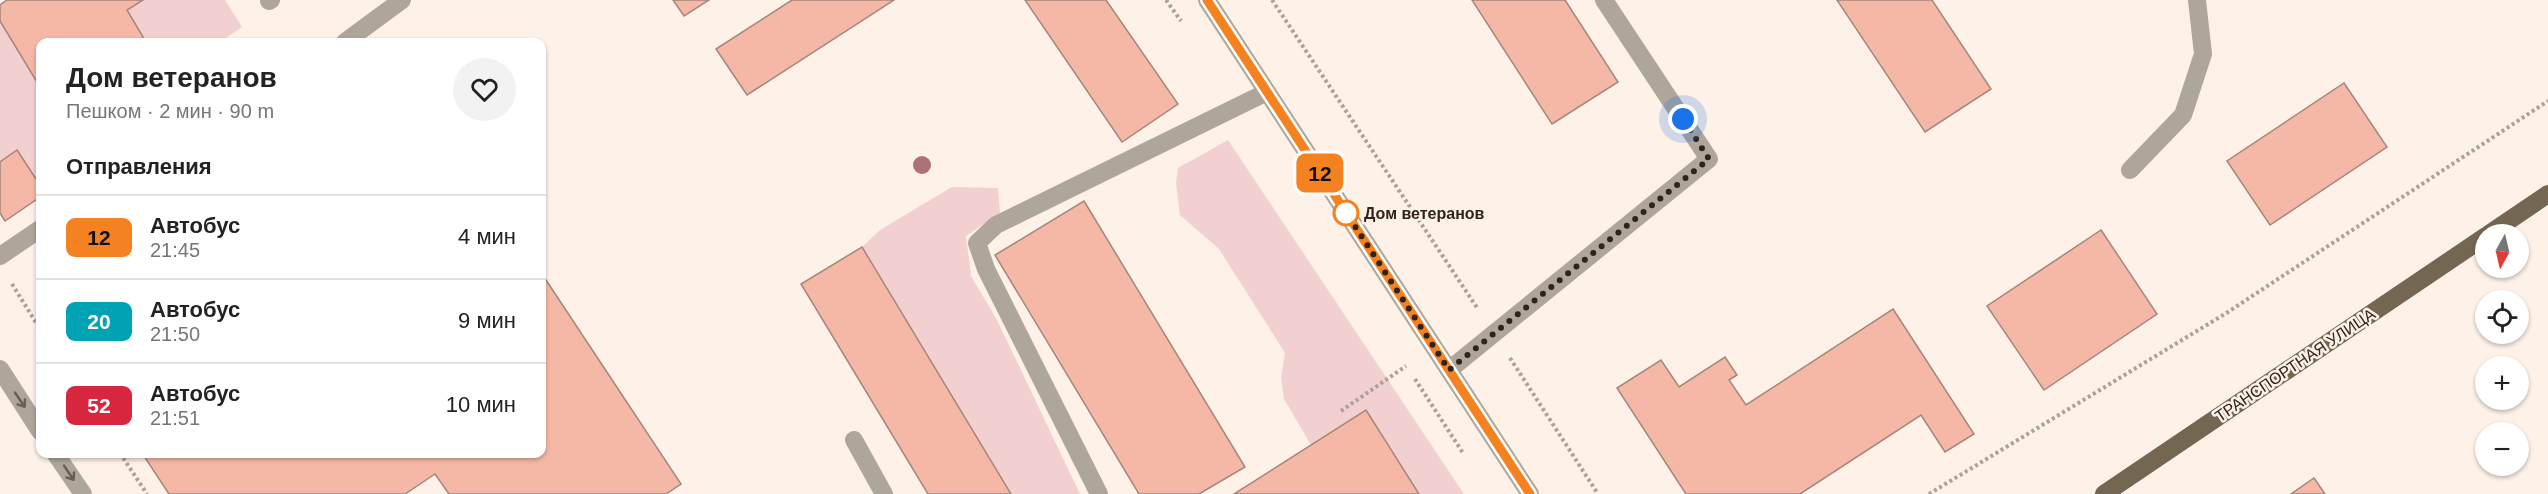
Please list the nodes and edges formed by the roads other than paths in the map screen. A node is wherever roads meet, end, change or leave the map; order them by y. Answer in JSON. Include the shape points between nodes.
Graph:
{"nodes":[{"id":1,"x":402,"y":0,"type":"edge"},
{"id":2,"x":1207,"y":0,"type":"edge"},
{"id":3,"x":1604,"y":0,"type":"edge"},
{"id":4,"x":2197,"y":0,"type":"edge"},
{"id":5,"x":350,"y":38,"type":"edge"},
{"id":6,"x":1267,"y":92,"type":"junction"},
{"id":7,"x":2130,"y":170,"type":"dead end"},
{"id":8,"x":2548,"y":194,"type":"edge"},
{"id":9,"x":2503,"y":224,"type":"edge"},
{"id":10,"x":36,"y":231,"type":"edge"},
{"id":11,"x":2475,"y":243,"type":"edge"},
{"id":12,"x":0,"y":256,"type":"edge"},
{"id":13,"x":0,"y":369,"type":"edge"},
{"id":14,"x":1449,"y":370,"type":"junction"},
{"id":15,"x":36,"y":424,"type":"edge"},
{"id":16,"x":854,"y":440,"type":"dead end"},
{"id":17,"x":58,"y":458,"type":"edge"},
{"id":18,"x":83,"y":494,"type":"edge"},
{"id":19,"x":884,"y":494,"type":"edge"},
{"id":20,"x":1099,"y":494,"type":"edge"},
{"id":21,"x":1530,"y":494,"type":"edge"},
{"id":22,"x":2104,"y":494,"type":"edge"}],
"edges":[{"from":1,"to":5,"type":"street"},
{"from":2,"to":6,"type":"street"},
{"from":3,"to":14,"type":"street","via":[[1709,159]]},
{"from":4,"to":7,"type":"street","via":[[2203,54],[2183,115]]},
{"from":6,"to":14,"type":"street"},
{"from":6,"to":20,"type":"street","via":[[996,225],[977,243],[986,269]]},
{"from":8,"to":9,"type":"main road","name":"ТРАНСПОРТНАЯ УЛИЦА"},
{"from":10,"to":12,"type":"street"},
{"from":11,"to":22,"type":"main road","name":"ТРАНСПОРТНАЯ УЛИЦА"},
{"from":13,"to":15,"type":"street","one_way":true},
{"from":14,"to":21,"type":"street"},
{"from":16,"to":19,"type":"street"},
{"from":17,"to":18,"type":"street","one_way":true}]}
